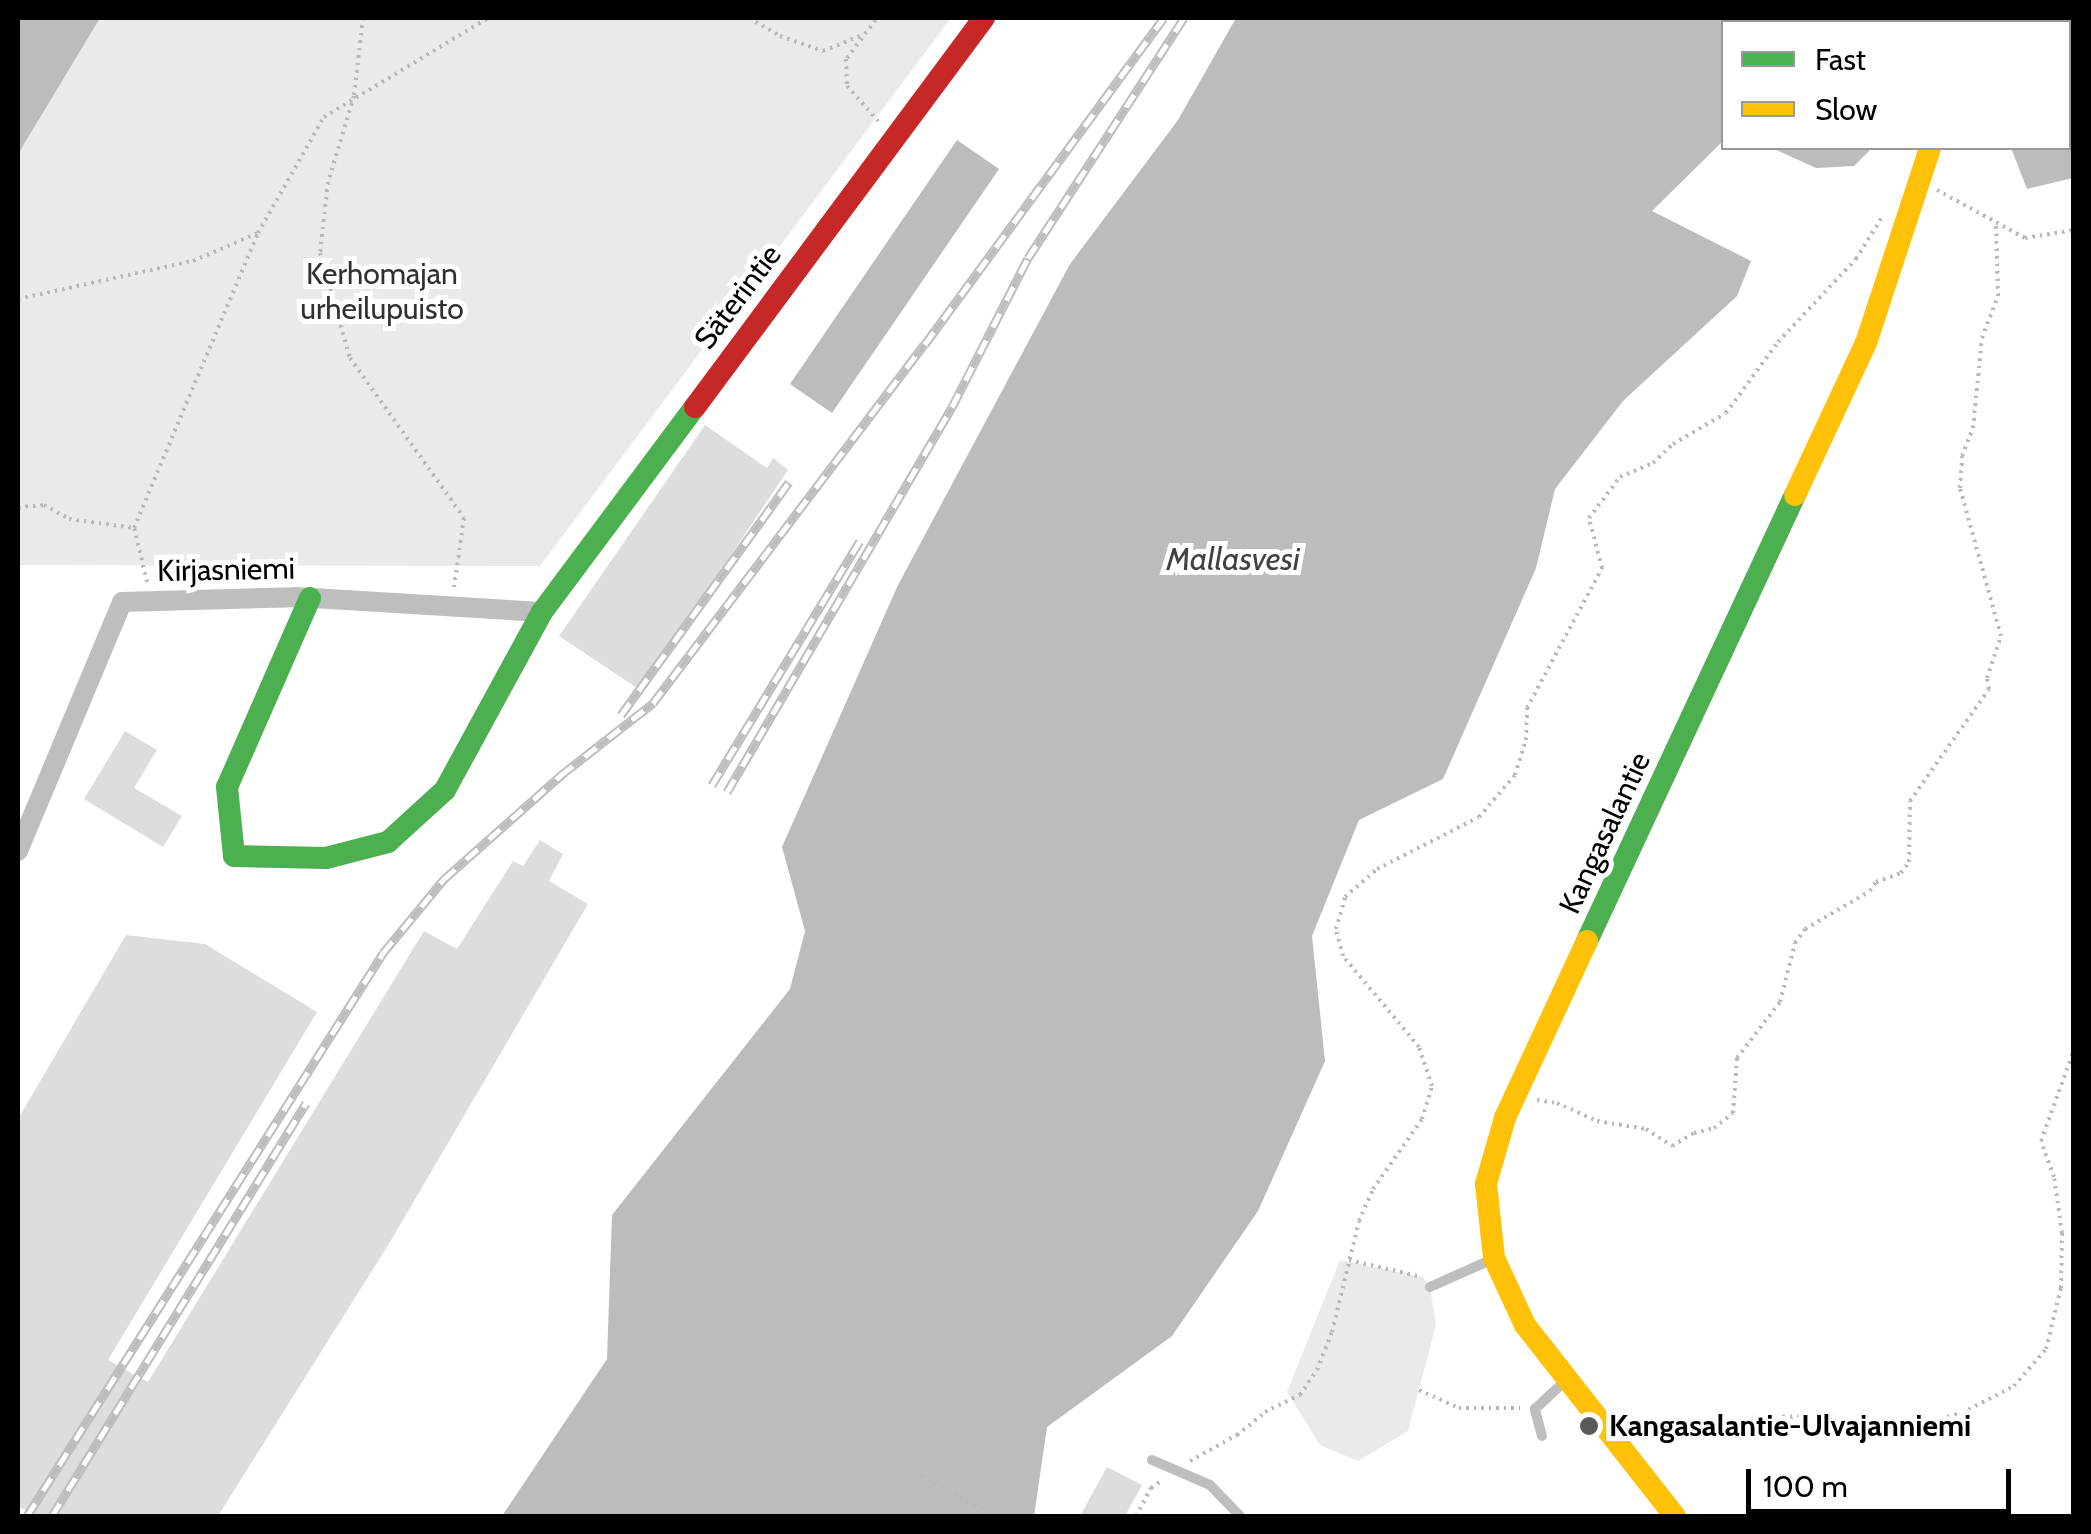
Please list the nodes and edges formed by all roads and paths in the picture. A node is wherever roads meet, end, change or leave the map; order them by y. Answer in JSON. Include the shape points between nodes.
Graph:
{"nodes":[{"id":1,"x":363,"y":18,"type":"edge"},
{"id":2,"x":488,"y":18,"type":"edge"},
{"id":3,"x":749,"y":18,"type":"edge"},
{"id":4,"x":878,"y":18,"type":"edge"},
{"id":5,"x":984,"y":18,"type":"edge"},
{"id":6,"x":866,"y":34,"type":"junction"},
{"id":7,"x":354,"y":96,"type":"junction"},
{"id":8,"x":894,"y":138,"type":"junction"},
{"id":9,"x":1930,"y":150,"type":"edge"},
{"id":10,"x":1933,"y":188,"type":"junction"},
{"id":11,"x":1885,"y":212,"type":"dead end"},
{"id":12,"x":1996,"y":225,"type":"junction"},
{"id":13,"x":2074,"y":230,"type":"edge"},
{"id":14,"x":258,"y":233,"type":"junction"},
{"id":15,"x":18,"y":299,"type":"edge"},
{"id":16,"x":18,"y":507,"type":"edge"},
{"id":17,"x":134,"y":528,"type":"junction"},
{"id":18,"x":310,"y":598,"type":"junction"},
{"id":19,"x":152,"y":601,"type":"junction"},
{"id":20,"x":452,"y":607,"type":"junction"},
{"id":21,"x":542,"y":612,"type":"junction"},
{"id":22,"x":18,"y":851,"type":"edge"},
{"id":23,"x":2074,"y":1050,"type":"edge"},
{"id":24,"x":1514,"y":1098,"type":"junction"},
{"id":25,"x":1494,"y":1258,"type":"junction"},
{"id":26,"x":1349,"y":1260,"type":"junction"},
{"id":27,"x":1430,"y":1288,"type":"joint"},
{"id":28,"x":1567,"y":1380,"type":"junction"},
{"id":29,"x":1419,"y":1390,"type":"dead end"},
{"id":30,"x":1535,"y":1409,"type":"junction"},
{"id":31,"x":1628,"y":1432,"type":"dead end"},
{"id":32,"x":1542,"y":1436,"type":"dead end"},
{"id":33,"x":1152,"y":1460,"type":"dead end"},
{"id":34,"x":1177,"y":1470,"type":"junction"},
{"id":35,"x":921,"y":1476,"type":"dead end"},
{"id":36,"x":1662,"y":1512,"type":"edge"},
{"id":37,"x":996,"y":1516,"type":"edge"},
{"id":38,"x":1136,"y":1516,"type":"edge"},
{"id":39,"x":1240,"y":1516,"type":"edge"}],
"edges":[{"from":1,"to":7,"type":"path"},
{"from":2,"to":7,"type":"path"},
{"from":3,"to":6,"type":"path","via":[[823,51]]},
{"from":4,"to":6,"type":"path"},
{"from":5,"to":8,"type":"main road","name":"Säterintie"},
{"from":6,"to":8,"type":"path","via":[[846,59],[847,86]]},
{"from":7,"to":14,"type":"path","via":[[324,118]]},
{"from":7,"to":20,"type":"path","via":[[328,182],[320,253],[350,358],[464,518]]},
{"from":8,"to":21,"type":"main road","name":"Säterintie"},
{"from":9,"to":10,"type":"main road","name":"Kangasalantie"},
{"from":10,"to":12,"type":"path"},
{"from":10,"to":24,"type":"main road","name":"Kangasalantie"},
{"from":11,"to":26,"type":"path","via":[[1856,260],[1778,342],[1726,413],[1654,463],[1620,477],[1589,518],[1602,568],[1527,708],[1515,775],[1479,817],[1377,869],[1345,896],[1336,929],[1342,956],[1419,1048],[1432,1086],[1422,1119],[1373,1189]]},
{"from":12,"to":13,"type":"path","via":[[2025,238]]},
{"from":12,"to":24,"type":"path","via":[[1998,296],[1982,338],[1960,488],[2002,636],[1989,689],[1910,801],[1909,862],[1805,929],[1780,1002],[1737,1058],[1733,1113],[1714,1128],[1672,1146],[1646,1129]]},
{"from":14,"to":15,"type":"path","via":[[193,260]]},
{"from":14,"to":17,"type":"path"},
{"from":16,"to":17,"type":"path","via":[[44,506],[69,519]]},
{"from":17,"to":19,"type":"path"},
{"from":18,"to":19,"type":"street","name":"Kirjasniemi"},
{"from":18,"to":20,"type":"street","name":"Kirjasniemi"},
{"from":18,"to":21,"type":"main road","name":"Säterintie","via":[[228,787],[234,856],[326,858],[388,842],[445,790]]},
{"from":19,"to":22,"type":"street","name":"Kirjasniemi","via":[[122,602]]},
{"from":20,"to":21,"type":"street","name":"Kirjasniemi"},
{"from":23,"to":31,"type":"path","via":[[2040,1141],[2054,1177],[2062,1288],[2046,1348],[2014,1386],[1962,1413],[1918,1424],[1810,1416],[1696,1428],[1622,1423]]},
{"from":24,"to":25,"type":"main road","name":"Kangasalantie","via":[[1486,1184]]},
{"from":25,"to":27,"type":"lane"},
{"from":25,"to":28,"type":"main road","name":"Kangasalantie","via":[[1525,1325]]},
{"from":26,"to":27,"type":"path","via":[[1423,1277]]},
{"from":26,"to":34,"type":"path","via":[[1332,1332],[1300,1395]]},
{"from":28,"to":30,"type":"lane"},
{"from":28,"to":36,"type":"main road","name":"Kangasalantie"},
{"from":29,"to":30,"type":"path","via":[[1458,1408]]},
{"from":30,"to":32,"type":"lane"},
{"from":33,"to":34,"type":"lane"},
{"from":34,"to":38,"type":"path","via":[[1151,1488]]},
{"from":34,"to":39,"type":"lane","via":[[1210,1485]]},
{"from":35,"to":37,"type":"path"}]}
